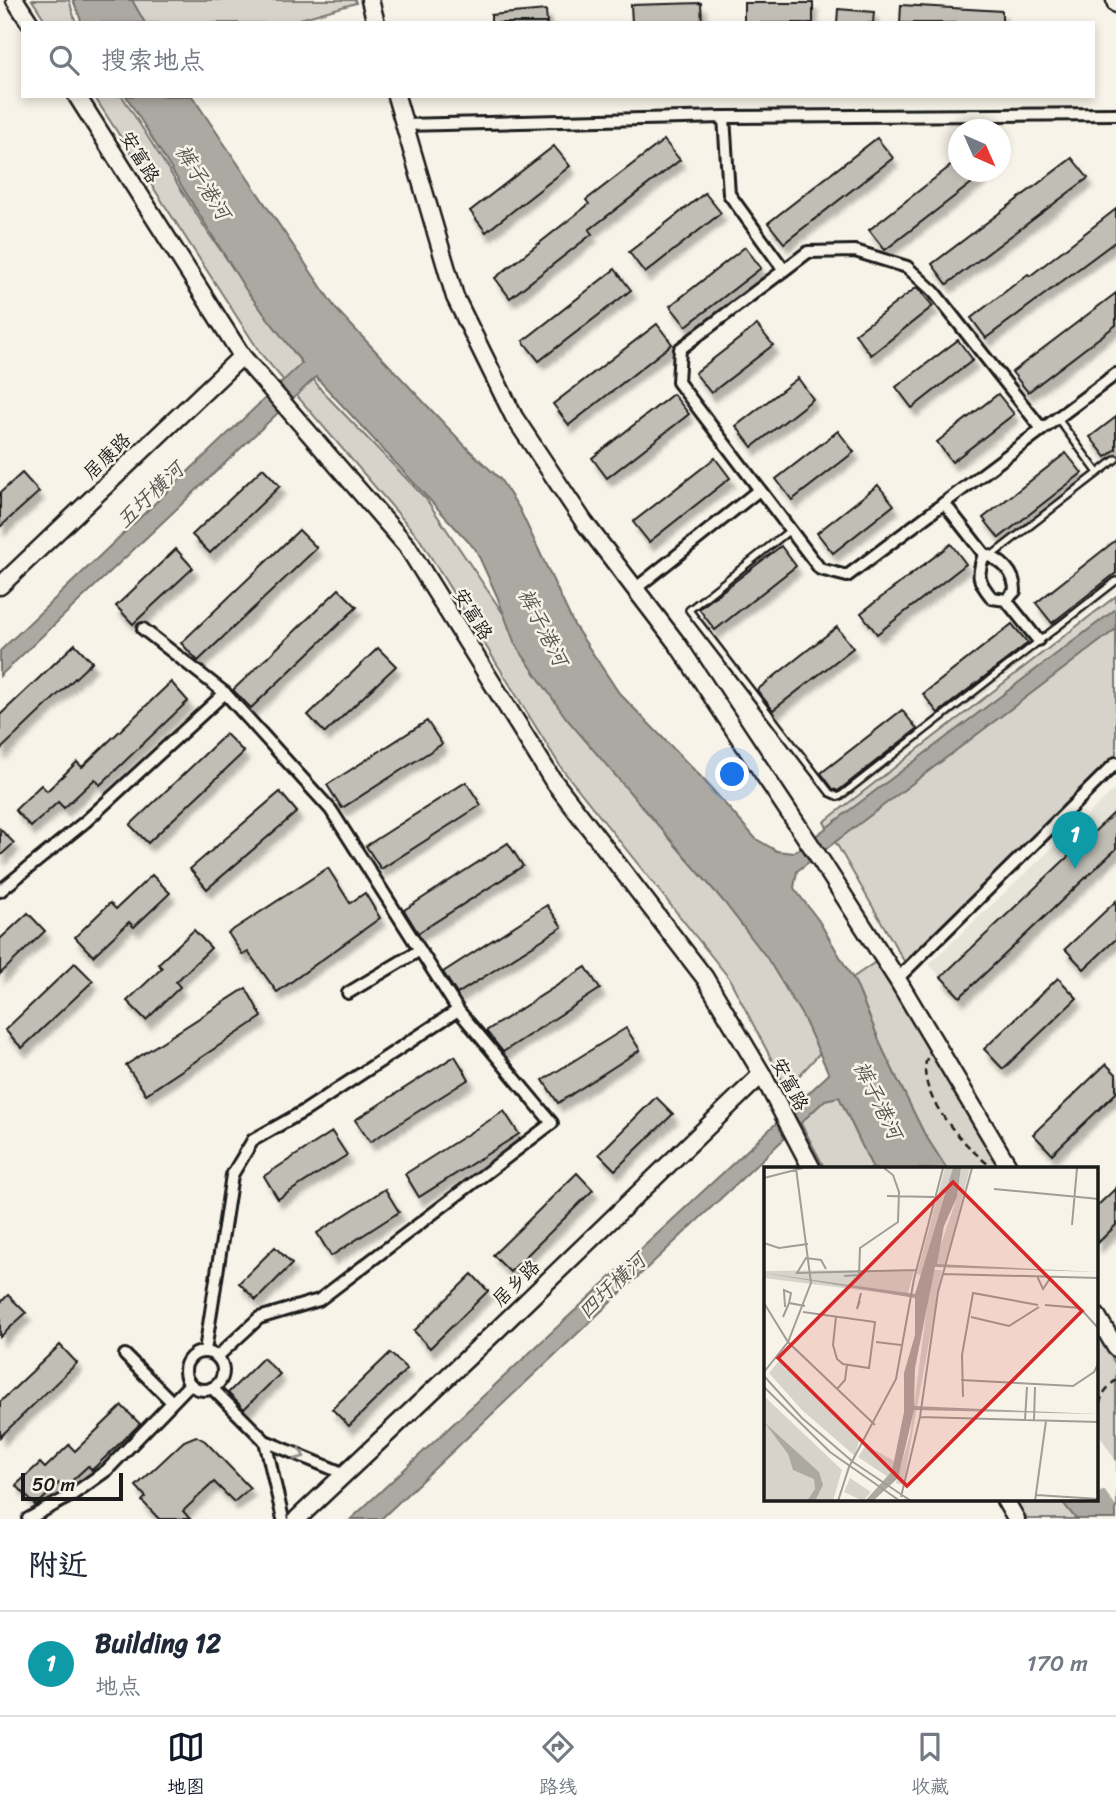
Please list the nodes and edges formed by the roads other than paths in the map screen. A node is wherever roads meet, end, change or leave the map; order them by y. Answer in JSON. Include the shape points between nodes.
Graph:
{"nodes":[{"id":1,"x":15,"y":0,"type":"edge"},
{"id":2,"x":370,"y":0,"type":"edge"},
{"id":3,"x":29,"y":21,"type":"edge"},
{"id":4,"x":375,"y":21,"type":"edge"},
{"id":5,"x":78,"y":98,"type":"edge"},
{"id":6,"x":397,"y":98,"type":"edge"},
{"id":7,"x":1116,"y":114,"type":"edge"},
{"id":8,"x":724,"y":117,"type":"junction"},
{"id":9,"x":404,"y":125,"type":"junction"},
{"id":10,"x":784,"y":270,"type":"junction"},
{"id":11,"x":242,"y":356,"type":"junction"},
{"id":12,"x":1116,"y":374,"type":"edge"},
{"id":13,"x":1057,"y":418,"type":"junction"},
{"id":14,"x":1042,"y":429,"type":"junction"},
{"id":15,"x":1116,"y":459,"type":"edge"},
{"id":16,"x":1098,"y":472,"type":"junction"},
{"id":17,"x":759,"y":490,"type":"junction"},
{"id":18,"x":944,"y":503,"type":"junction"},
{"id":19,"x":790,"y":530,"type":"junction"},
{"id":20,"x":988,"y":555,"type":"junction"},
{"id":21,"x":1116,"y":581,"type":"edge"},
{"id":22,"x":0,"y":586,"type":"edge"},
{"id":23,"x":635,"y":589,"type":"junction"},
{"id":24,"x":1006,"y":600,"type":"junction"},
{"id":25,"x":143,"y":629,"type":"dead end"},
{"id":26,"x":1038,"y":640,"type":"junction"},
{"id":27,"x":225,"y":693,"type":"junction"},
{"id":28,"x":1116,"y":763,"type":"edge"},
{"id":29,"x":0,"y":891,"type":"edge"},
{"id":30,"x":420,"y":950,"type":"junction"},
{"id":31,"x":897,"y":979,"type":"junction"},
{"id":32,"x":348,"y":993,"type":"dead end"},
{"id":33,"x":458,"y":1010,"type":"junction"},
{"id":34,"x":762,"y":1074,"type":"junction"},
{"id":35,"x":811,"y":1167,"type":"edge"},
{"id":36,"x":1009,"y":1167,"type":"edge"},
{"id":37,"x":1098,"y":1318,"type":"edge"},
{"id":38,"x":1116,"y":1348,"type":"edge"},
{"id":39,"x":205,"y":1351,"type":"junction"},
{"id":40,"x":125,"y":1354,"type":"dead end"},
{"id":41,"x":218,"y":1356,"type":"junction"},
{"id":42,"x":190,"y":1384,"type":"junction"},
{"id":43,"x":212,"y":1388,"type":"junction"},
{"id":44,"x":172,"y":1402,"type":"junction"},
{"id":45,"x":265,"y":1441,"type":"junction"},
{"id":46,"x":345,"y":1474,"type":"junction"},
{"id":47,"x":1005,"y":1502,"type":"edge"},
{"id":48,"x":28,"y":1519,"type":"edge"},
{"id":49,"x":283,"y":1519,"type":"edge"},
{"id":50,"x":297,"y":1519,"type":"edge"},
{"id":51,"x":1016,"y":1519,"type":"edge"}],
"edges":[{"from":1,"to":3,"type":"street"},
{"from":2,"to":4,"type":"street"},
{"from":5,"to":11,"type":"street","name":"安富路"},
{"from":6,"to":9,"type":"street"},
{"from":7,"to":8,"type":"street"},
{"from":8,"to":9,"type":"street"},
{"from":8,"to":10,"type":"street","via":[[729,194]]},
{"from":9,"to":23,"type":"street","via":[[455,297],[514,417]]},
{"from":10,"to":14,"type":"street","via":[[808,251],[855,251],[907,267],[934,292]]},
{"from":10,"to":17,"type":"street","via":[[680,349],[678,382]]},
{"from":11,"to":22,"type":"street","name":"居康路"},
{"from":11,"to":34,"type":"street","name":"安富路","via":[[407,547],[552,779],[705,978]]},
{"from":12,"to":13,"type":"street"},
{"from":13,"to":14,"type":"street"},
{"from":13,"to":16,"type":"lane"},
{"from":14,"to":18,"type":"street"},
{"from":15,"to":16,"type":"lane"},
{"from":16,"to":20,"type":"lane"},
{"from":17,"to":19,"type":"street"},
{"from":17,"to":23,"type":"street"},
{"from":18,"to":19,"type":"street","via":[[848,576],[820,569]]},
{"from":18,"to":20,"type":"street"},
{"from":19,"to":26,"type":"lane","via":[[689,610],[830,793],[839,797]]},
{"from":20,"to":24,"type":"street","via":[[999,559],[1015,580],[1014,591]]},
{"from":20,"to":24,"type":"street","via":[[979,570],[980,583],[992,598]]},
{"from":21,"to":26,"type":"lane"},
{"from":23,"to":31,"type":"street","via":[[678,645]]},
{"from":24,"to":26,"type":"street"},
{"from":25,"to":27,"type":"street"},
{"from":27,"to":29,"type":"street","via":[[86,821]]},
{"from":27,"to":30,"type":"street","via":[[331,810]]},
{"from":28,"to":31,"type":"street"},
{"from":30,"to":32,"type":"street"},
{"from":30,"to":33,"type":"street"},
{"from":31,"to":36,"type":"street"},
{"from":33,"to":39,"type":"street","via":[[253,1140],[232,1175]]},
{"from":33,"to":41,"type":"street","via":[[552,1123],[318,1300],[259,1318]]},
{"from":34,"to":35,"type":"street","name":"安富路"},
{"from":34,"to":46,"type":"street","name":"居乡路"},
{"from":37,"to":38,"type":"street"},
{"from":39,"to":41,"type":"street"},
{"from":39,"to":42,"type":"street","via":[[188,1360],[185,1372]]},
{"from":40,"to":44,"type":"street"},
{"from":41,"to":43,"type":"street","via":[[224,1374]]},
{"from":42,"to":43,"type":"street","via":[[201,1390]]},
{"from":42,"to":44,"type":"street"},
{"from":43,"to":45,"type":"street"},
{"from":44,"to":48,"type":"street","via":[[107,1470]]},
{"from":45,"to":46,"type":"street","one_way":true},
{"from":45,"to":49,"type":"street"},
{"from":46,"to":50,"type":"street","name":"居乡路"},
{"from":47,"to":51,"type":"street"}]}
